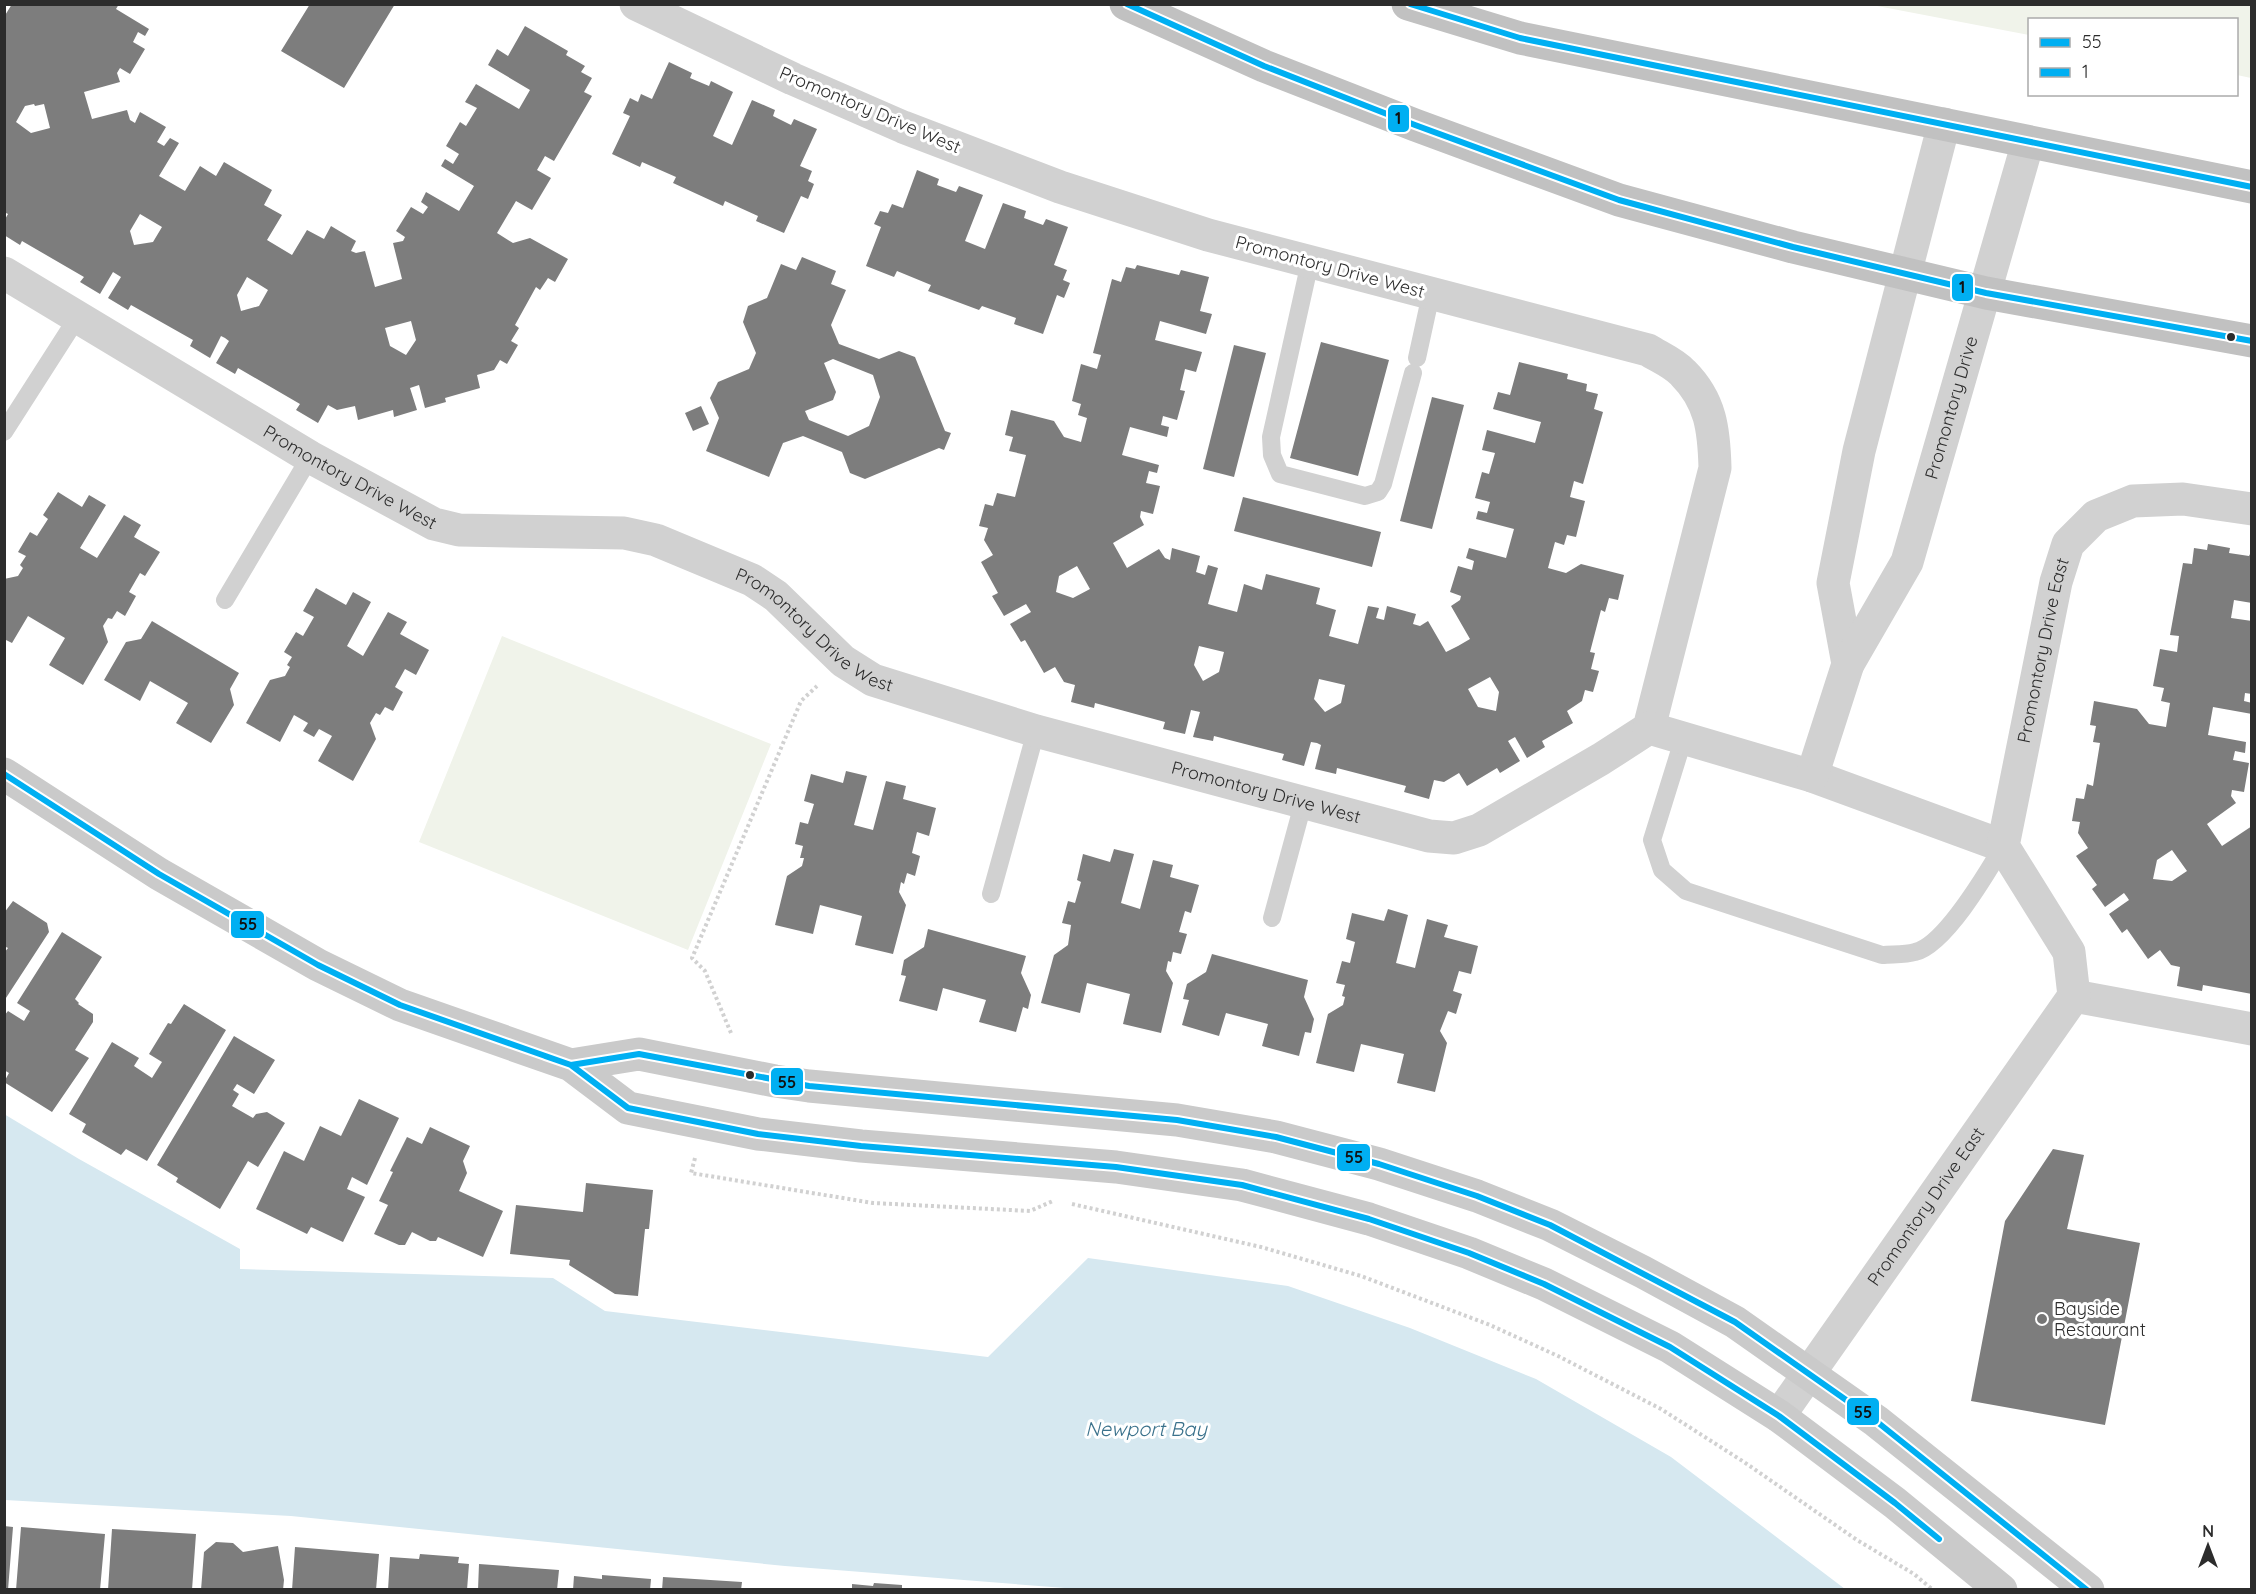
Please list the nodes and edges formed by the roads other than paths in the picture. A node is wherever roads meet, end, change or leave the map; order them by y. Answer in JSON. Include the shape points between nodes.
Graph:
{"nodes":[{"id":1,"x":636,"y":4,"type":"edge"},
{"id":2,"x":1126,"y":4,"type":"edge"},
{"id":3,"x":1408,"y":4,"type":"edge"},
{"id":4,"x":1944,"y":124,"type":"junction"},
{"id":5,"x":2028,"y":142,"type":"junction"},
{"id":6,"x":2252,"y":187,"type":"edge"},
{"id":7,"x":1310,"y":262,"type":"junction"},
{"id":8,"x":4,"y":273,"type":"edge"},
{"id":9,"x":1905,"y":273,"type":"junction"},
{"id":10,"x":1986,"y":293,"type":"junction"},
{"id":11,"x":1431,"y":294,"type":"junction"},
{"id":12,"x":77,"y":318,"type":"junction"},
{"id":13,"x":2252,"y":341,"type":"edge"},
{"id":14,"x":4,"y":432,"type":"edge"},
{"id":15,"x":310,"y":457,"type":"junction"},
{"id":16,"x":2252,"y":509,"type":"edge"},
{"id":17,"x":225,"y":600,"type":"dead end"},
{"id":18,"x":1848,"y":664,"type":"junction"},
{"id":19,"x":1649,"y":728,"type":"junction"},
{"id":20,"x":1036,"y":731,"type":"junction"},
{"id":21,"x":1684,"y":737,"type":"junction"},
{"id":22,"x":4,"y":774,"type":"edge"},
{"id":23,"x":1812,"y":776,"type":"junction"},
{"id":24,"x":1303,"y":804,"type":"junction"},
{"id":25,"x":2003,"y":846,"type":"junction"},
{"id":26,"x":991,"y":894,"type":"dead end"},
{"id":27,"x":1272,"y":918,"type":"dead end"},
{"id":28,"x":2074,"y":996,"type":"junction"},
{"id":29,"x":2252,"y":1029,"type":"edge"},
{"id":30,"x":571,"y":1065,"type":"junction"},
{"id":31,"x":1809,"y":1372,"type":"junction"},
{"id":32,"x":1779,"y":1416,"type":"junction"},
{"id":33,"x":2001,"y":1590,"type":"edge"},
{"id":34,"x":2088,"y":1590,"type":"edge"}],
"edges":[{"from":1,"to":7,"type":"street","name":"Promontory Drive West","via":[[903,127],[1060,187],[1208,235]]},
{"from":2,"to":9,"type":"highway","via":[[1264,66],[1619,200]]},
{"from":3,"to":4,"type":"highway","via":[[1520,38]]},
{"from":4,"to":5,"type":"highway"},
{"from":4,"to":9,"type":"street","name":"Promontory Drive"},
{"from":5,"to":6,"type":"highway"},
{"from":5,"to":10,"type":"street","name":"Promontory Drive"},
{"from":7,"to":11,"type":"street","name":"Promontory Drive West"},
{"from":7,"to":11,"type":"lane","via":[[1271,437],[1272,455],[1280,474],[1365,496],[1378,492],[1415,366]]},
{"from":8,"to":12,"type":"street","name":"Promontory Drive West"},
{"from":9,"to":10,"type":"highway"},
{"from":9,"to":18,"type":"street","name":"Promontory Drive","via":[[1859,451],[1833,583]]},
{"from":10,"to":13,"type":"highway"},
{"from":10,"to":18,"type":"street","name":"Promontory Drive","via":[[1907,562]]},
{"from":11,"to":19,"type":"street","name":"Promontory Drive West","via":[[1648,350],[1683,372],[1705,400],[1714,433],[1715,468]]},
{"from":12,"to":14,"type":"lane"},
{"from":12,"to":15,"type":"street","name":"Promontory Drive West"},
{"from":15,"to":17,"type":"lane"},
{"from":15,"to":20,"type":"street","name":"Promontory Drive West","via":[[442,526],[459,530],[624,533],[656,540],[752,580],[776,596],[843,661],[873,680]]},
{"from":16,"to":25,"type":"street","name":"Promontory Drive East","via":[[2182,499],[2133,501],[2096,516],[2068,544],[2056,582]]},
{"from":18,"to":23,"type":"street","name":"Promontory Drive"},
{"from":19,"to":21,"type":"street"},
{"from":19,"to":24,"type":"street","name":"Promontory Drive West","via":[[1479,830],[1454,838],[1429,836]]},
{"from":20,"to":24,"type":"street","name":"Promontory Drive West"},
{"from":20,"to":26,"type":"lane"},
{"from":21,"to":23,"type":"street"},
{"from":21,"to":25,"type":"lane","via":[[1652,840],[1662,870],[1686,891],[1882,955],[1916,952],[1934,941],[1978,888]]},
{"from":22,"to":30,"type":"main road","via":[[159,874],[318,965],[400,1005]]},
{"from":23,"to":25,"type":"street"},
{"from":24,"to":27,"type":"lane"},
{"from":25,"to":28,"type":"street","via":[[2069,952]]},
{"from":28,"to":29,"type":"street"},
{"from":28,"to":31,"type":"street","name":"Promontory Drive East"},
{"from":30,"to":31,"type":"main road","via":[[639,1054],[798,1084],[1165,1119],[1276,1137],[1379,1164],[1477,1196],[1551,1226],[1734,1322]]},
{"from":30,"to":32,"type":"main road","via":[[628,1108],[747,1132],[861,1146],[1116,1167],[1242,1185],[1369,1219],[1544,1284],[1670,1347]]},
{"from":31,"to":32,"type":"street","name":"Promontory Drive East"},
{"from":31,"to":34,"type":"main road"},
{"from":32,"to":33,"type":"main road","via":[[1895,1503]]}]}
